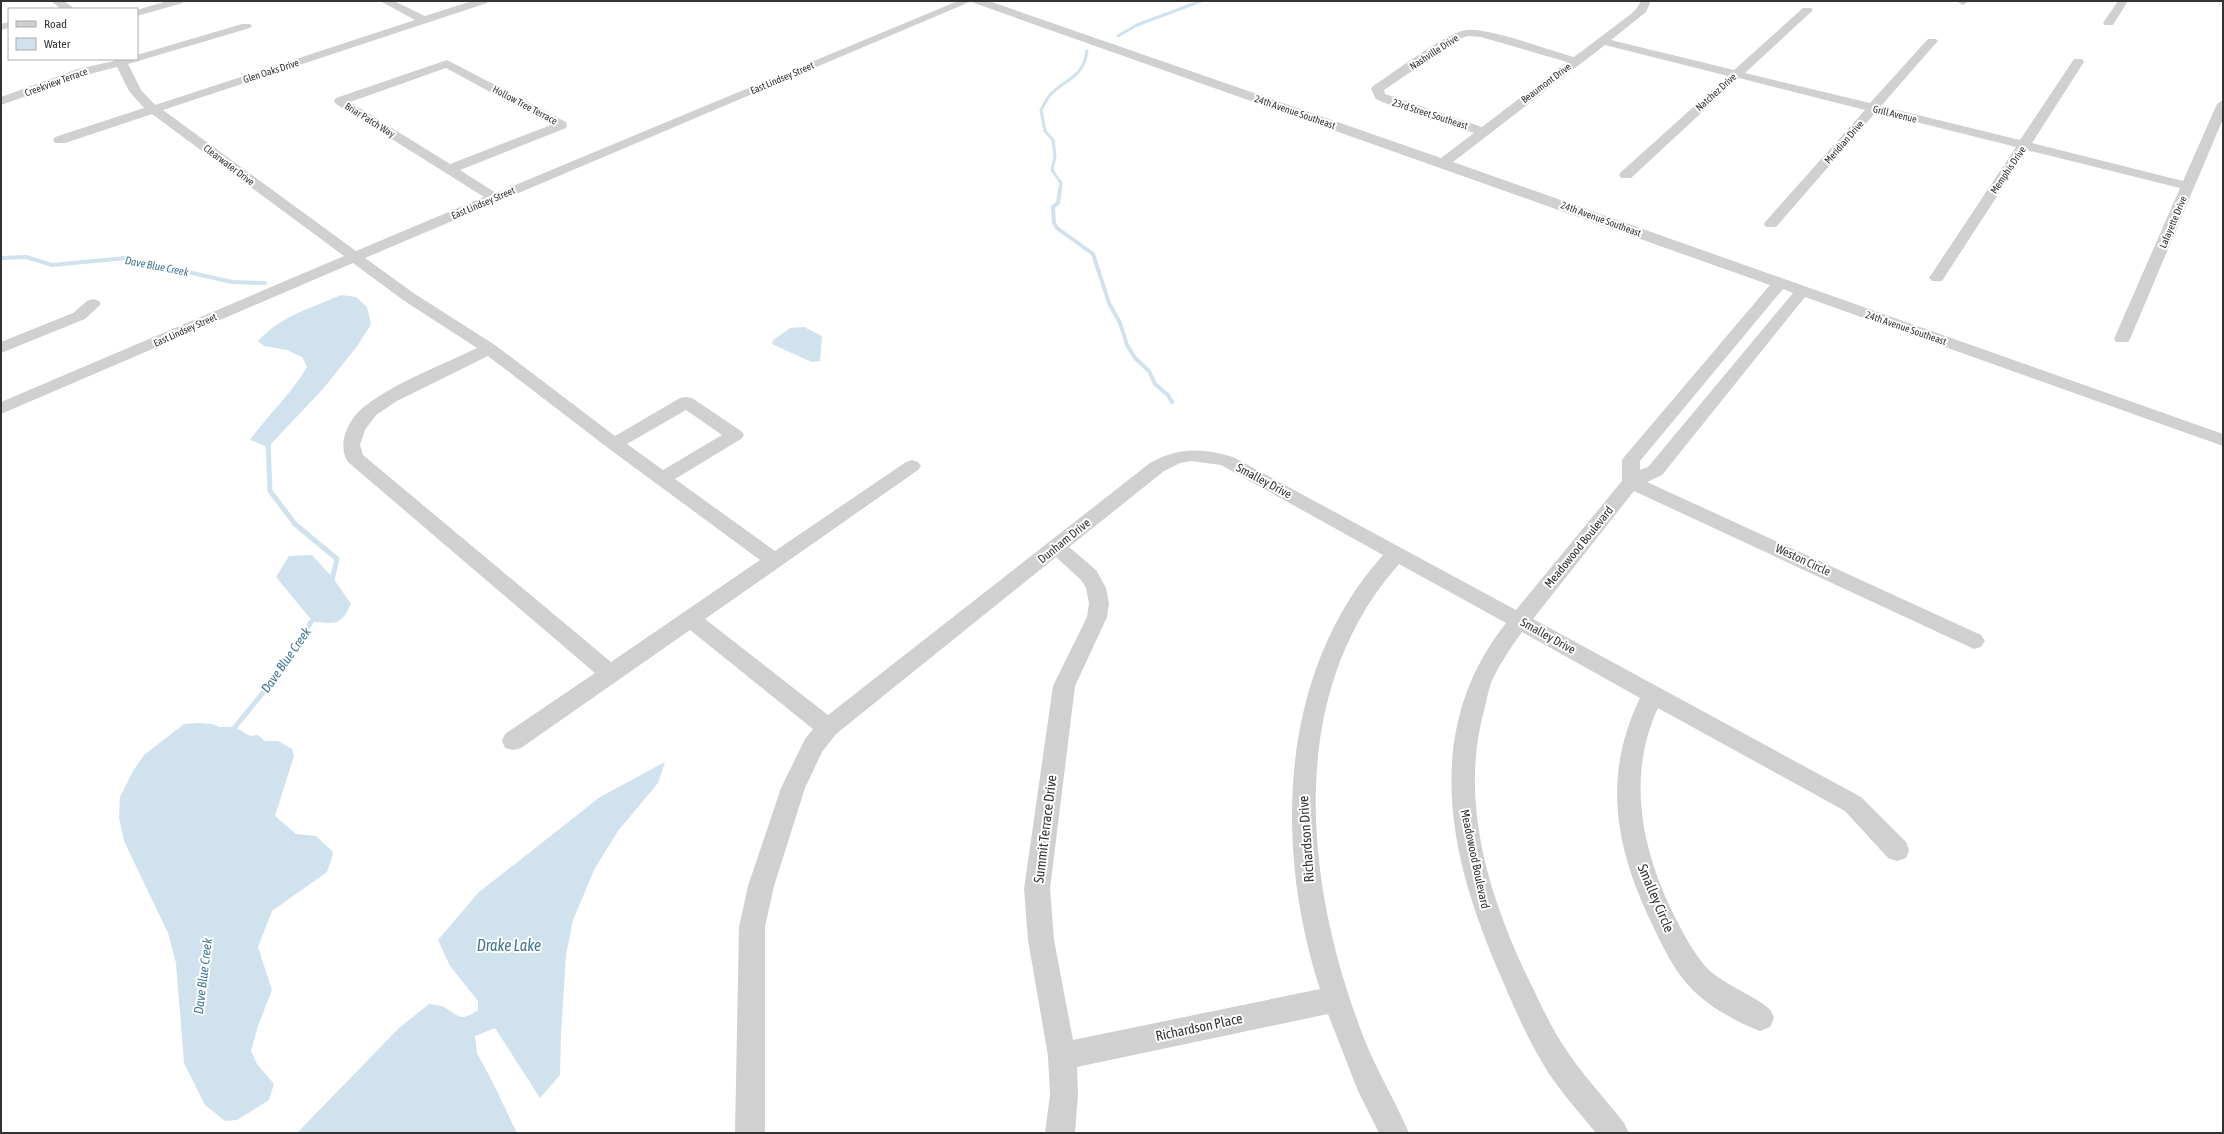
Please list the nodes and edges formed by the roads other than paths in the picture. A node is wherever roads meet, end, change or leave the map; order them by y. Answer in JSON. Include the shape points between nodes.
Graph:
{"nodes":[{"id":1,"x":56,"y":1,"type":"edge"},
{"id":2,"x":179,"y":1,"type":"edge"},
{"id":3,"x":385,"y":1,"type":"edge"},
{"id":4,"x":483,"y":1,"type":"edge"},
{"id":5,"x":967,"y":1,"type":"edge"},
{"id":6,"x":978,"y":1,"type":"edge"},
{"id":7,"x":1646,"y":1,"type":"edge"},
{"id":8,"x":2123,"y":1,"type":"edge"},
{"id":9,"x":66,"y":8,"type":"edge"},
{"id":10,"x":1807,"y":10,"type":"dead end"},
{"id":11,"x":138,"y":13,"type":"edge"},
{"id":12,"x":424,"y":20,"type":"junction"},
{"id":13,"x":2109,"y":23,"type":"dead end"},
{"id":14,"x":246,"y":26,"type":"dead end"},
{"id":15,"x":1603,"y":40,"type":"junction"},
{"id":16,"x":1932,"y":41,"type":"dead end"},
{"id":17,"x":138,"y":58,"type":"edge"},
{"id":18,"x":119,"y":61,"type":"edge"},
{"id":19,"x":1575,"y":61,"type":"junction"},
{"id":20,"x":2078,"y":62,"type":"dead end"},
{"id":21,"x":447,"y":64,"type":"joint"},
{"id":22,"x":1736,"y":74,"type":"junction"},
{"id":23,"x":1378,"y":94,"type":"joint"},
{"id":24,"x":1,"y":101,"type":"edge"},
{"id":25,"x":2223,"y":104,"type":"edge"},
{"id":26,"x":1874,"y":108,"type":"junction"},
{"id":27,"x":153,"y":109,"type":"junction"},
{"id":28,"x":1482,"y":131,"type":"junction"},
{"id":29,"x":60,"y":140,"type":"dead end"},
{"id":30,"x":2024,"y":145,"type":"junction"},
{"id":31,"x":1443,"y":163,"type":"junction"},
{"id":32,"x":450,"y":169,"type":"junction"},
{"id":33,"x":1626,"y":175,"type":"dead end"},
{"id":34,"x":2188,"y":186,"type":"junction"},
{"id":35,"x":496,"y":198,"type":"junction"},
{"id":36,"x":1771,"y":224,"type":"dead end"},
{"id":37,"x":354,"y":257,"type":"junction"},
{"id":38,"x":1937,"y":278,"type":"dead end"},
{"id":39,"x":1780,"y":283,"type":"junction"},
{"id":40,"x":1802,"y":291,"type":"junction"},
{"id":41,"x":93,"y":304,"type":"dead end"},
{"id":42,"x":2122,"y":339,"type":"dead end"},
{"id":43,"x":1,"y":348,"type":"edge"},
{"id":44,"x":489,"y":349,"type":"junction"},
{"id":45,"x":1,"y":409,"type":"edge"},
{"id":46,"x":2223,"y":440,"type":"edge"},
{"id":47,"x":614,"y":444,"type":"junction"},
{"id":48,"x":1183,"y":455,"type":"joint"},
{"id":49,"x":912,"y":466,"type":"dead end"},
{"id":50,"x":662,"y":479,"type":"junction"},
{"id":51,"x":1631,"y":482,"type":"junction"},
{"id":52,"x":1057,"y":547,"type":"junction"},
{"id":53,"x":1396,"y":553,"type":"junction"},
{"id":54,"x":775,"y":561,"type":"junction"},
{"id":55,"x":690,"y":619,"type":"junction"},
{"id":56,"x":1520,"y":620,"type":"junction"},
{"id":57,"x":1974,"y":640,"type":"dead end"},
{"id":58,"x":610,"y":674,"type":"junction"},
{"id":59,"x":1652,"y":694,"type":"junction"},
{"id":60,"x":828,"y":728,"type":"junction"},
{"id":61,"x":513,"y":741,"type":"dead end"},
{"id":62,"x":1897,"y":850,"type":"dead end"},
{"id":63,"x":1336,"y":999,"type":"junction"},
{"id":64,"x":1760,"y":1018,"type":"dead end"},
{"id":65,"x":1062,"y":1056,"type":"junction"},
{"id":66,"x":750,"y":1133,"type":"edge"},
{"id":67,"x":1060,"y":1133,"type":"edge"},
{"id":68,"x":1394,"y":1133,"type":"edge"},
{"id":69,"x":1614,"y":1133,"type":"edge"}],
"edges":[{"from":1,"to":9,"type":"street"},
{"from":2,"to":11,"type":"street"},
{"from":3,"to":12,"type":"street"},
{"from":4,"to":12,"type":"street","name":"Glen Oaks Drive"},
{"from":5,"to":35,"type":"street","name":"East Lindsey Street"},
{"from":6,"to":31,"type":"street","name":"24th Avenue Southeast"},
{"from":7,"to":15,"type":"street","name":"Beaumont Drive","via":[[1642,10]]},
{"from":8,"to":13,"type":"street"},
{"from":10,"to":22,"type":"street","name":"Natchez Drive"},
{"from":12,"to":27,"type":"street","name":"Glen Oaks Drive"},
{"from":14,"to":17,"type":"street","name":"Creekview Terrace"},
{"from":15,"to":19,"type":"street","name":"Beaumont Drive"},
{"from":15,"to":22,"type":"street","name":"Grill Avenue"},
{"from":16,"to":26,"type":"street","name":"Meridian Drive"},
{"from":18,"to":24,"type":"street","name":"Creekview Terrace"},
{"from":18,"to":27,"type":"street","name":"Clearwater Drive","via":[[139,97]]},
{"from":19,"to":23,"type":"street","name":"Nashville Drive","via":[[1477,33],[1458,35],[1379,87]]},
{"from":19,"to":28,"type":"street","name":"Beaumont Drive"},
{"from":20,"to":30,"type":"street","name":"Memphis Drive"},
{"from":21,"to":32,"type":"street","name":"Briar Patch Way","via":[[340,101]]},
{"from":21,"to":32,"type":"street","name":"Hollow Tree Terrace","via":[[561,125]]},
{"from":22,"to":26,"type":"street","name":"Grill Avenue"},
{"from":22,"to":33,"type":"street","name":"Natchez Drive"},
{"from":23,"to":28,"type":"street","name":"23rd Street Southeast","via":[[1386,99]]},
{"from":25,"to":34,"type":"street","name":"Lafayette Drive"},
{"from":26,"to":30,"type":"street","name":"Grill Avenue"},
{"from":26,"to":36,"type":"street","name":"Meridian Drive"},
{"from":27,"to":29,"type":"street","name":"Glen Oaks Drive"},
{"from":27,"to":37,"type":"street","name":"Clearwater Drive"},
{"from":28,"to":31,"type":"street","name":"Beaumont Drive"},
{"from":30,"to":34,"type":"street","name":"Grill Avenue"},
{"from":30,"to":38,"type":"street","name":"Memphis Drive"},
{"from":31,"to":39,"type":"street","name":"24th Avenue Southeast"},
{"from":32,"to":35,"type":"street","name":"Briar Patch Way"},
{"from":34,"to":42,"type":"street","name":"Lafayette Drive"},
{"from":35,"to":37,"type":"street","name":"East Lindsey Street"},
{"from":37,"to":44,"type":"street","name":"Clearwater Drive"},
{"from":37,"to":45,"type":"street","name":"East Lindsey Street"},
{"from":39,"to":40,"type":"street","name":"24th Avenue Southeast"},
{"from":39,"to":51,"type":"street","via":[[1632,460]]},
{"from":40,"to":46,"type":"street","name":"24th Avenue Southeast"},
{"from":40,"to":51,"type":"street","name":"Meadowood Boulevard","via":[[1655,471]]},
{"from":41,"to":43,"type":"street","via":[[79,316]]},
{"from":44,"to":47,"type":"street","name":"Clearwater Drive"},
{"from":44,"to":58,"type":"street","via":[[391,397],[370,411],[356,429],[351,445],[354,458]]},
{"from":47,"to":50,"type":"street","name":"Clearwater Drive"},
{"from":47,"to":50,"type":"street","via":[[686,402],[735,435]]},
{"from":48,"to":52,"type":"street","name":"Dunham Drive","via":[[1156,467]]},
{"from":48,"to":53,"type":"street","name":"Smalley Drive","via":[[1212,455]]},
{"from":49,"to":54,"type":"street"},
{"from":50,"to":54,"type":"street","name":"Clearwater Drive"},
{"from":51,"to":56,"type":"street","name":"Meadowood Boulevard"},
{"from":51,"to":57,"type":"street","name":"Weston Circle"},
{"from":52,"to":60,"type":"street","name":"Dunham Drive"},
{"from":52,"to":65,"type":"street","name":"Summit Terrace Drive","via":[[1089,575],[1096,588],[1099,603],[1097,617],[1064,686],[1037,889],[1040,940]]},
{"from":53,"to":56,"type":"street","name":"Smalley Drive"},
{"from":53,"to":63,"type":"street","name":"Richardson Drive","via":[[1365,591],[1335,644],[1312,719],[1307,746],[1303,782],[1306,869],[1322,952]]},
{"from":54,"to":55,"type":"street"},
{"from":55,"to":58,"type":"street"},
{"from":55,"to":60,"type":"street"},
{"from":56,"to":59,"type":"street","name":"Smalley Drive"},
{"from":56,"to":69,"type":"street","name":"Meadowood Boulevard","via":[[1503,642],[1482,678],[1466,733],[1462,775],[1463,801],[1472,857],[1480,892],[1494,933],[1525,1001],[1553,1055]]},
{"from":58,"to":61,"type":"street"},
{"from":59,"to":62,"type":"street","name":"Smalley Drive","via":[[1853,804]]},
{"from":59,"to":64,"type":"street","name":"Smalley Circle","via":[[1633,738],[1627,773],[1628,808],[1643,874],[1659,913],[1681,954],[1704,983]]},
{"from":60,"to":66,"type":"street","name":"Dunham Drive","via":[[813,746],[793,788],[761,886],[752,927]]},
{"from":63,"to":65,"type":"street","name":"Richardson Place"},
{"from":63,"to":68,"type":"street","name":"Richardson Drive","via":[[1358,1059]]},
{"from":65,"to":67,"type":"street","name":"Summit Terrace Drive","via":[[1064,1095]]}]}
